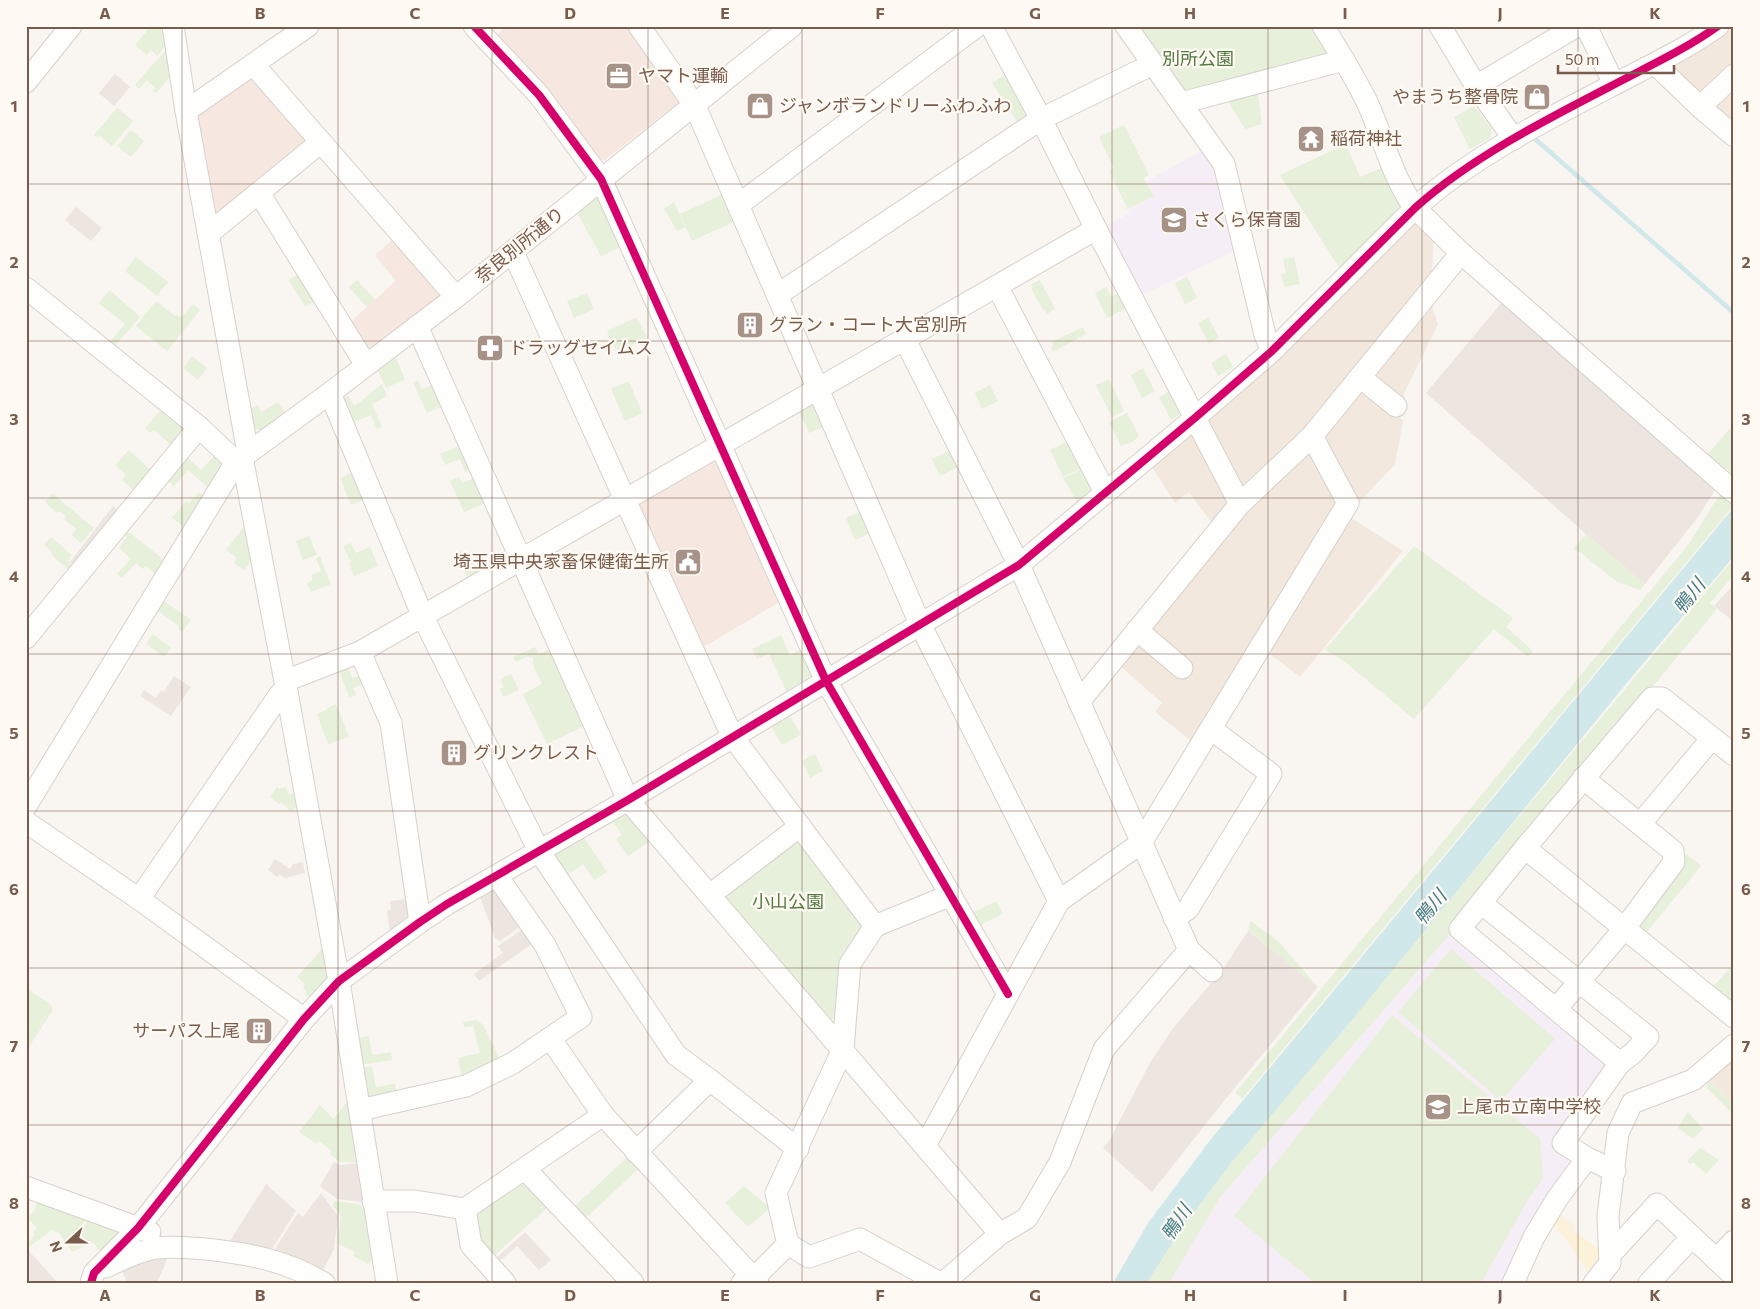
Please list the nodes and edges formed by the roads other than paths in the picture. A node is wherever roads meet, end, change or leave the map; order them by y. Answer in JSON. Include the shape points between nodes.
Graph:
{"nodes":[{"id":1,"x":72,"y":26,"type":"edge"},
{"id":2,"x":173,"y":26,"type":"edge"},
{"id":3,"x":308,"y":26,"type":"edge"},
{"id":4,"x":474,"y":26,"type":"edge"},
{"id":5,"x":639,"y":26,"type":"edge"},
{"id":6,"x":792,"y":26,"type":"edge"},
{"id":7,"x":977,"y":26,"type":"edge"},
{"id":8,"x":991,"y":26,"type":"edge"},
{"id":9,"x":1126,"y":26,"type":"edge"},
{"id":10,"x":1323,"y":26,"type":"edge"},
{"id":11,"x":1440,"y":26,"type":"edge"},
{"id":12,"x":1578,"y":26,"type":"edge"},
{"id":13,"x":1586,"y":26,"type":"edge"},
{"id":14,"x":1718,"y":26,"type":"edge"},
{"id":15,"x":1693,"y":33,"type":"edge"},
{"id":16,"x":1344,"y":60,"type":"junction"},
{"id":17,"x":254,"y":64,"type":"junction"},
{"id":18,"x":1154,"y":64,"type":"junction"},
{"id":19,"x":1655,"y":64,"type":"junction"},
{"id":20,"x":1734,"y":75,"type":"edge"},
{"id":21,"x":26,"y":82,"type":"edge"},
{"id":22,"x":1614,"y":84,"type":"junction"},
{"id":23,"x":1476,"y":86,"type":"junction"},
{"id":24,"x":1181,"y":103,"type":"junction"},
{"id":25,"x":695,"y":106,"type":"junction"},
{"id":26,"x":1700,"y":107,"type":"junction"},
{"id":27,"x":186,"y":111,"type":"junction"},
{"id":28,"x":1041,"y":119,"type":"junction"},
{"id":29,"x":1734,"y":136,"type":"edge"},
{"id":30,"x":1514,"y":139,"type":"junction"},
{"id":31,"x":321,"y":142,"type":"junction"},
{"id":32,"x":600,"y":179,"type":"junction"},
{"id":33,"x":259,"y":193,"type":"junction"},
{"id":34,"x":738,"y":205,"type":"junction"},
{"id":35,"x":1415,"y":208,"type":"junction"},
{"id":36,"x":1096,"y":229,"type":"junction"},
{"id":37,"x":208,"y":234,"type":"junction"},
{"id":38,"x":513,"y":252,"type":"junction"},
{"id":39,"x":1461,"y":253,"type":"junction"},
{"id":40,"x":997,"y":286,"type":"junction"},
{"id":41,"x":26,"y":288,"type":"edge"},
{"id":42,"x":777,"y":295,"type":"junction"},
{"id":43,"x":456,"y":297,"type":"junction"},
{"id":44,"x":417,"y":326,"type":"junction"},
{"id":45,"x":905,"y":340,"type":"junction"},
{"id":46,"x":1272,"y":351,"type":"junction"},
{"id":47,"x":366,"y":365,"type":"junction"},
{"id":48,"x":1360,"y":377,"type":"junction"},
{"id":49,"x":818,"y":389,"type":"junction"},
{"id":50,"x":330,"y":393,"type":"junction"},
{"id":51,"x":1396,"y":406,"type":"dead end"},
{"id":52,"x":1196,"y":418,"type":"junction"},
{"id":53,"x":199,"y":427,"type":"junction"},
{"id":54,"x":1312,"y":436,"type":"junction"},
{"id":55,"x":721,"y":445,"type":"junction"},
{"id":56,"x":242,"y":457,"type":"junction"},
{"id":57,"x":1732,"y":490,"type":"edge"},
{"id":58,"x":1105,"y":492,"type":"junction"},
{"id":59,"x":624,"y":499,"type":"junction"},
{"id":60,"x":1240,"y":504,"type":"junction"},
{"id":61,"x":522,"y":560,"type":"junction"},
{"id":62,"x":1019,"y":565,"type":"junction"},
{"id":63,"x":423,"y":617,"type":"junction"},
{"id":64,"x":920,"y":624,"type":"junction"},
{"id":65,"x":1137,"y":630,"type":"junction"},
{"id":66,"x":26,"y":638,"type":"edge"},
{"id":67,"x":360,"y":652,"type":"junction"},
{"id":68,"x":1182,"y":668,"type":"dead end"},
{"id":69,"x":826,"y":682,"type":"junction"},
{"id":70,"x":286,"y":686,"type":"junction"},
{"id":71,"x":1079,"y":702,"type":"junction"},
{"id":72,"x":1211,"y":729,"type":"junction"},
{"id":73,"x":732,"y":736,"type":"junction"},
{"id":74,"x":1712,"y":738,"type":"junction"},
{"id":75,"x":1734,"y":755,"type":"edge"},
{"id":76,"x":1583,"y":778,"type":"junction"},
{"id":77,"x":628,"y":800,"type":"junction"},
{"id":78,"x":26,"y":806,"type":"edge"},
{"id":79,"x":26,"y":822,"type":"edge"},
{"id":80,"x":1641,"y":824,"type":"junction"},
{"id":81,"x":800,"y":826,"type":"junction"},
{"id":82,"x":1141,"y":843,"type":"junction"},
{"id":83,"x":1525,"y":848,"type":"junction"},
{"id":84,"x":539,"y":851,"type":"junction"},
{"id":85,"x":496,"y":876,"type":"junction"},
{"id":86,"x":710,"y":895,"type":"junction"},
{"id":87,"x":951,"y":895,"type":"junction"},
{"id":88,"x":139,"y":899,"type":"junction"},
{"id":89,"x":1059,"y":901,"type":"junction"},
{"id":90,"x":1481,"y":903,"type":"junction"},
{"id":91,"x":1174,"y":918,"type":"junction"},
{"id":92,"x":420,"y":922,"type":"junction"},
{"id":93,"x":875,"y":926,"type":"junction"},
{"id":94,"x":1624,"y":928,"type":"junction"},
{"id":95,"x":1189,"y":950,"type":"junction"},
{"id":96,"x":1212,"y":971,"type":"dead end"},
{"id":97,"x":339,"y":981,"type":"junction"},
{"id":98,"x":1580,"y":982,"type":"junction"},
{"id":99,"x":1008,"y":994,"type":"junction"},
{"id":100,"x":1556,"y":1009,"type":"junction"},
{"id":101,"x":1734,"y":1017,"type":"edge"},
{"id":102,"x":304,"y":1019,"type":"junction"},
{"id":103,"x":550,"y":1038,"type":"junction"},
{"id":104,"x":1734,"y":1045,"type":"edge"},
{"id":105,"x":843,"y":1049,"type":"junction"},
{"id":106,"x":1620,"y":1063,"type":"junction"},
{"id":107,"x":710,"y":1080,"type":"junction"},
{"id":108,"x":360,"y":1110,"type":"junction"},
{"id":109,"x":603,"y":1115,"type":"junction"},
{"id":110,"x":925,"y":1146,"type":"junction"},
{"id":111,"x":798,"y":1150,"type":"junction"},
{"id":112,"x":636,"y":1152,"type":"junction"},
{"id":113,"x":1587,"y":1158,"type":"junction"},
{"id":114,"x":525,"y":1169,"type":"junction"},
{"id":115,"x":1615,"y":1171,"type":"junction"},
{"id":116,"x":26,"y":1188,"type":"edge"},
{"id":117,"x":373,"y":1202,"type":"junction"},
{"id":118,"x":465,"y":1208,"type":"junction"},
{"id":119,"x":138,"y":1228,"type":"junction"},
{"id":120,"x":1000,"y":1234,"type":"junction"},
{"id":121,"x":1692,"y":1237,"type":"junction"},
{"id":122,"x":1734,"y":1241,"type":"edge"},
{"id":123,"x":788,"y":1244,"type":"junction"},
{"id":124,"x":197,"y":1248,"type":"junction"},
{"id":125,"x":1611,"y":1254,"type":"junction"},
{"id":126,"x":1716,"y":1260,"type":"junction"},
{"id":127,"x":1734,"y":1276,"type":"edge"},
{"id":128,"x":89,"y":1280,"type":"edge"},
{"id":129,"x":1601,"y":1280,"type":"edge"},
{"id":130,"x":751,"y":1281,"type":"edge"},
{"id":131,"x":324,"y":1283,"type":"edge"},
{"id":132,"x":387,"y":1283,"type":"edge"},
{"id":133,"x":505,"y":1283,"type":"edge"},
{"id":134,"x":633,"y":1283,"type":"edge"},
{"id":135,"x":941,"y":1283,"type":"edge"},
{"id":136,"x":1513,"y":1283,"type":"edge"},
{"id":137,"x":1649,"y":1283,"type":"edge"}],
"edges":[{"from":1,"to":21,"type":"street"},
{"from":2,"to":27,"type":"street"},
{"from":3,"to":17,"type":"street"},
{"from":4,"to":32,"type":"street","via":[[539,94]]},
{"from":5,"to":25,"type":"street"},
{"from":6,"to":25,"type":"street","name":"奈良別所通り"},
{"from":7,"to":34,"type":"street"},
{"from":8,"to":28,"type":"street"},
{"from":9,"to":18,"type":"street"},
{"from":10,"to":16,"type":"street"},
{"from":11,"to":23,"type":"street"},
{"from":12,"to":23,"type":"street"},
{"from":13,"to":22,"type":"street"},
{"from":14,"to":15,"type":"street"},
{"from":15,"to":19,"type":"street"},
{"from":16,"to":24,"type":"street"},
{"from":16,"to":35,"type":"street","via":[[1366,100],[1391,162]]},
{"from":17,"to":27,"type":"street"},
{"from":17,"to":31,"type":"street"},
{"from":18,"to":24,"type":"street"},
{"from":18,"to":28,"type":"street"},
{"from":19,"to":22,"type":"street"},
{"from":19,"to":26,"type":"street"},
{"from":20,"to":26,"type":"street"},
{"from":22,"to":30,"type":"street"},
{"from":23,"to":30,"type":"street"},
{"from":24,"to":46,"type":"street","via":[[1224,164],[1265,335]]},
{"from":25,"to":32,"type":"street","name":"奈良別所通り"},
{"from":25,"to":34,"type":"street"},
{"from":26,"to":29,"type":"street"},
{"from":27,"to":37,"type":"street"},
{"from":28,"to":36,"type":"street"},
{"from":28,"to":42,"type":"street"},
{"from":30,"to":35,"type":"street","via":[[1438,187]]},
{"from":31,"to":33,"type":"street"},
{"from":31,"to":43,"type":"street"},
{"from":32,"to":38,"type":"street","name":"奈良別所通り"},
{"from":32,"to":55,"type":"street"},
{"from":33,"to":37,"type":"street"},
{"from":33,"to":47,"type":"street"},
{"from":34,"to":42,"type":"street"},
{"from":35,"to":39,"type":"street"},
{"from":35,"to":46,"type":"street"},
{"from":36,"to":40,"type":"street"},
{"from":36,"to":52,"type":"street"},
{"from":37,"to":56,"type":"street"},
{"from":38,"to":43,"type":"street","name":"奈良別所通り"},
{"from":38,"to":59,"type":"street"},
{"from":39,"to":48,"type":"street"},
{"from":39,"to":57,"type":"street"},
{"from":40,"to":45,"type":"street"},
{"from":40,"to":58,"type":"street"},
{"from":41,"to":53,"type":"street"},
{"from":42,"to":49,"type":"street"},
{"from":43,"to":44,"type":"street","name":"奈良別所通り"},
{"from":44,"to":47,"type":"street","name":"奈良別所通り"},
{"from":44,"to":61,"type":"street"},
{"from":45,"to":49,"type":"street"},
{"from":45,"to":62,"type":"street"},
{"from":46,"to":52,"type":"street"},
{"from":47,"to":50,"type":"street","name":"奈良別所通り"},
{"from":48,"to":51,"type":"street"},
{"from":48,"to":54,"type":"street"},
{"from":49,"to":55,"type":"street"},
{"from":49,"to":64,"type":"street"},
{"from":50,"to":56,"type":"street","name":"奈良別所通り"},
{"from":50,"to":63,"type":"street"},
{"from":52,"to":58,"type":"street"},
{"from":52,"to":60,"type":"street"},
{"from":53,"to":56,"type":"street"},
{"from":53,"to":66,"type":"street"},
{"from":54,"to":60,"type":"street"},
{"from":54,"to":72,"type":"street","via":[[1348,503]]},
{"from":55,"to":59,"type":"street"},
{"from":55,"to":69,"type":"street"},
{"from":56,"to":70,"type":"street"},
{"from":56,"to":78,"type":"street"},
{"from":58,"to":62,"type":"street"},
{"from":59,"to":61,"type":"street"},
{"from":59,"to":73,"type":"street"},
{"from":60,"to":65,"type":"street"},
{"from":61,"to":63,"type":"street"},
{"from":61,"to":77,"type":"street"},
{"from":62,"to":64,"type":"street"},
{"from":62,"to":71,"type":"street"},
{"from":63,"to":67,"type":"street"},
{"from":63,"to":84,"type":"street"},
{"from":64,"to":69,"type":"street"},
{"from":64,"to":89,"type":"street"},
{"from":65,"to":68,"type":"street"},
{"from":65,"to":71,"type":"street"},
{"from":67,"to":70,"type":"street"},
{"from":67,"to":92,"type":"street","via":[[391,723]]},
{"from":69,"to":73,"type":"street"},
{"from":69,"to":87,"type":"street"},
{"from":70,"to":88,"type":"street"},
{"from":70,"to":97,"type":"street"},
{"from":71,"to":82,"type":"street"},
{"from":72,"to":82,"type":"street"},
{"from":72,"to":91,"type":"street","via":[[1271,774],[1188,909]]},
{"from":73,"to":77,"type":"street"},
{"from":73,"to":81,"type":"street"},
{"from":74,"to":75,"type":"street"},
{"from":74,"to":76,"type":"street","via":[[1662,698],[1652,698]]},
{"from":74,"to":80,"type":"street"},
{"from":76,"to":80,"type":"street"},
{"from":76,"to":83,"type":"street"},
{"from":77,"to":84,"type":"street"},
{"from":77,"to":86,"type":"street"},
{"from":79,"to":88,"type":"street"},
{"from":80,"to":94,"type":"street","via":[[1673,851],[1674,862]]},
{"from":81,"to":86,"type":"street"},
{"from":81,"to":93,"type":"street"},
{"from":82,"to":89,"type":"street"},
{"from":82,"to":91,"type":"street"},
{"from":83,"to":90,"type":"street"},
{"from":83,"to":94,"type":"street"},
{"from":84,"to":85,"type":"street"},
{"from":84,"to":107,"type":"street","via":[[676,1055]]},
{"from":85,"to":92,"type":"street"},
{"from":85,"to":103,"type":"street","via":[[545,945],[582,1017]]},
{"from":86,"to":105,"type":"street"},
{"from":87,"to":93,"type":"street"},
{"from":87,"to":99,"type":"street"},
{"from":88,"to":102,"type":"street"},
{"from":89,"to":99,"type":"street"},
{"from":90,"to":98,"type":"street"},
{"from":90,"to":100,"type":"street","via":[[1460,929]]},
{"from":91,"to":95,"type":"street"},
{"from":92,"to":97,"type":"street"},
{"from":93,"to":105,"type":"street","via":[[850,964]]},
{"from":94,"to":98,"type":"street"},
{"from":94,"to":101,"type":"street"},
{"from":95,"to":96,"type":"street"},
{"from":95,"to":120,"type":"street","via":[[1104,1049],[1060,1162],[1027,1218]]},
{"from":97,"to":102,"type":"street"},
{"from":97,"to":108,"type":"street"},
{"from":98,"to":100,"type":"street"},
{"from":98,"to":106,"type":"street","via":[[1648,1037]]},
{"from":99,"to":110,"type":"street"},
{"from":100,"to":106,"type":"street"},
{"from":102,"to":119,"type":"street"},
{"from":103,"to":108,"type":"street","via":[[513,1063],[466,1086]]},
{"from":103,"to":109,"type":"street"},
{"from":104,"to":115,"type":"street","via":[[1693,1080],[1632,1103],[1618,1133]]},
{"from":105,"to":110,"type":"street"},
{"from":105,"to":111,"type":"street"},
{"from":106,"to":113,"type":"street","via":[[1563,1143]]},
{"from":107,"to":111,"type":"street"},
{"from":107,"to":112,"type":"street"},
{"from":108,"to":117,"type":"street"},
{"from":109,"to":112,"type":"street"},
{"from":109,"to":114,"type":"street"},
{"from":110,"to":120,"type":"street"},
{"from":111,"to":123,"type":"street","via":[[776,1193]]},
{"from":112,"to":130,"type":"street"},
{"from":113,"to":115,"type":"street"},
{"from":113,"to":136,"type":"street","via":[[1534,1237]]},
{"from":114,"to":118,"type":"street"},
{"from":114,"to":134,"type":"street"},
{"from":115,"to":125,"type":"street","via":[[1608,1216]]},
{"from":116,"to":119,"type":"street"},
{"from":117,"to":118,"type":"street","via":[[415,1202]]},
{"from":117,"to":132,"type":"street"},
{"from":118,"to":133,"type":"street","via":[[471,1245]]},
{"from":119,"to":124,"type":"street"},
{"from":119,"to":128,"type":"street"},
{"from":120,"to":135,"type":"street"},
{"from":121,"to":125,"type":"street","via":[[1657,1204]]},
{"from":121,"to":126,"type":"street"},
{"from":121,"to":137,"type":"street"},
{"from":122,"to":126,"type":"street"},
{"from":123,"to":130,"type":"street"},
{"from":123,"to":135,"type":"street","via":[[809,1257],[860,1240]]},
{"from":124,"to":128,"type":"street","via":[[156,1248],[126,1257]]},
{"from":124,"to":131,"type":"street","via":[[239,1252],[278,1261]]},
{"from":125,"to":129,"type":"street"},
{"from":126,"to":127,"type":"street"}]}
